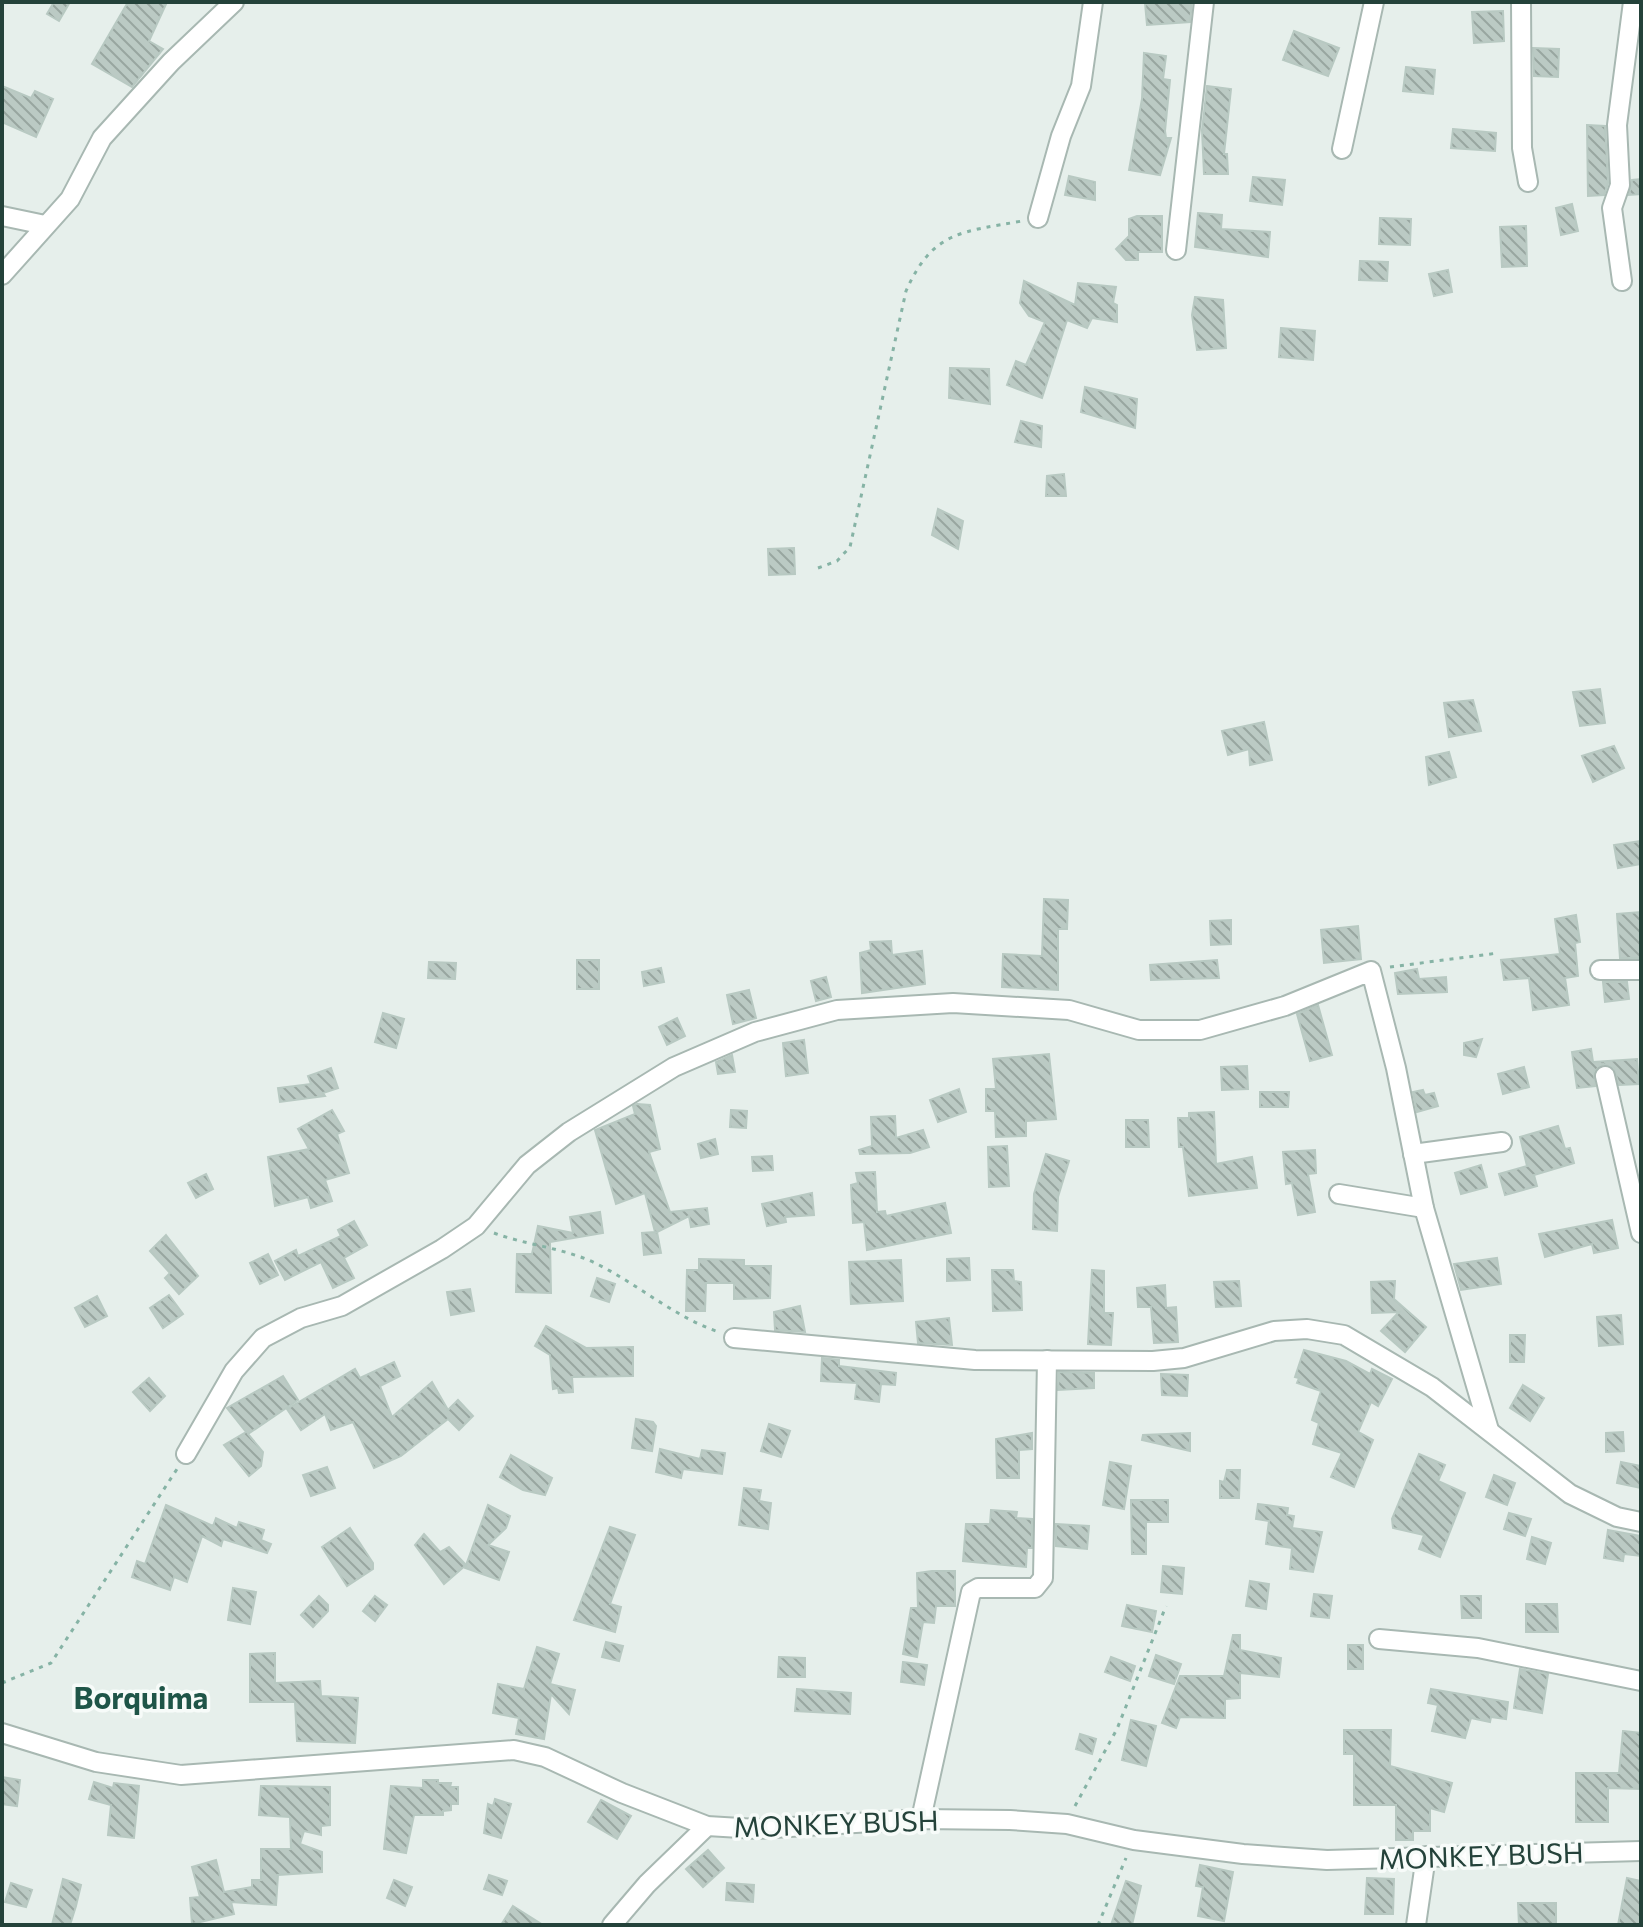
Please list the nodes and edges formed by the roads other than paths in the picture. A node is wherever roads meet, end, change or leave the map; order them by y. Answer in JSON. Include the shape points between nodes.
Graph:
{"nodes":[{"id":1,"x":234,"y":2,"type":"edge"},
{"id":2,"x":1093,"y":2,"type":"edge"},
{"id":3,"x":1204,"y":2,"type":"edge"},
{"id":4,"x":1374,"y":2,"type":"edge"},
{"id":5,"x":1521,"y":2,"type":"edge"},
{"id":6,"x":1633,"y":2,"type":"edge"},
{"id":7,"x":1342,"y":149,"type":"dead end"},
{"id":8,"x":1528,"y":182,"type":"dead end"},
{"id":9,"x":2,"y":216,"type":"edge"},
{"id":10,"x":1038,"y":218,"type":"road end"},
{"id":11,"x":45,"y":225,"type":"junction"},
{"id":12,"x":1176,"y":250,"type":"dead end"},
{"id":13,"x":2,"y":275,"type":"edge"},
{"id":14,"x":1622,"y":281,"type":"dead end"},
{"id":15,"x":1600,"y":970,"type":"dead end"},
{"id":16,"x":1641,"y":970,"type":"edge"},
{"id":17,"x":1605,"y":1076,"type":"dead end"},
{"id":18,"x":1502,"y":1142,"type":"dead end"},
{"id":19,"x":1413,"y":1154,"type":"junction"},
{"id":20,"x":1339,"y":1194,"type":"dead end"},
{"id":21,"x":1424,"y":1208,"type":"junction"},
{"id":22,"x":1641,"y":1233,"type":"edge"},
{"id":23,"x":734,"y":1338,"type":"road end"},
{"id":24,"x":1047,"y":1360,"type":"junction"},
{"id":25,"x":1489,"y":1430,"type":"junction"},
{"id":26,"x":186,"y":1454,"type":"road end"},
{"id":27,"x":1641,"y":1522,"type":"edge"},
{"id":28,"x":1379,"y":1639,"type":"dead end"},
{"id":29,"x":1641,"y":1681,"type":"edge"},
{"id":30,"x":2,"y":1733,"type":"edge"},
{"id":31,"x":921,"y":1819,"type":"junction"},
{"id":32,"x":707,"y":1826,"type":"junction"},
{"id":33,"x":1641,"y":1851,"type":"edge"},
{"id":34,"x":1426,"y":1856,"type":"junction"},
{"id":35,"x":612,"y":1925,"type":"edge"},
{"id":36,"x":1416,"y":1925,"type":"edge"}],
"edges":[{"from":1,"to":11,"type":"street","via":[[102,138],[70,199]]},
{"from":2,"to":10,"type":"street","via":[[1081,86]]},
{"from":3,"to":12,"type":"street"},
{"from":4,"to":7,"type":"street"},
{"from":5,"to":8,"type":"street","via":[[1522,148]]},
{"from":6,"to":14,"type":"street","via":[[1617,125],[1620,185],[1612,208]]},
{"from":9,"to":11,"type":"street"},
{"from":11,"to":13,"type":"street"},
{"from":15,"to":16,"type":"street"},
{"from":17,"to":22,"type":"street"},
{"from":18,"to":19,"type":"street"},
{"from":19,"to":21,"type":"street"},
{"from":19,"to":26,"type":"street","via":[[1371,971],[1285,1006],[1200,1030],[1139,1030],[1069,1010],[953,1003],[837,1010],[755,1032],[674,1067],[569,1132],[527,1165],[476,1226],[342,1306],[290,1322],[263,1338],[234,1371]]},
{"from":20,"to":21,"type":"street"},
{"from":21,"to":25,"type":"street"},
{"from":23,"to":24,"type":"street","via":[[975,1360]]},
{"from":24,"to":25,"type":"street","via":[[1184,1358],[1274,1331],[1307,1329],[1344,1335],[1384,1356]]},
{"from":24,"to":31,"type":"street","via":[[1043,1578],[1035,1588],[971,1592]]},
{"from":25,"to":27,"type":"street","via":[[1570,1494],[1617,1517]]},
{"from":28,"to":29,"type":"street","via":[[1478,1648]]},
{"from":30,"to":32,"type":"street","name":"MONKEY BUSH","via":[[96,1762],[181,1775],[514,1750],[545,1757]]},
{"from":31,"to":32,"type":"street","name":"MONKEY BUSH","via":[[757,1829]]},
{"from":31,"to":34,"type":"street","name":"MONKEY BUSH","via":[[1067,1824],[1134,1840],[1243,1854],[1327,1860]]},
{"from":32,"to":35,"type":"street"},
{"from":33,"to":34,"type":"street","name":"MONKEY BUSH"},
{"from":34,"to":36,"type":"street"}]}
